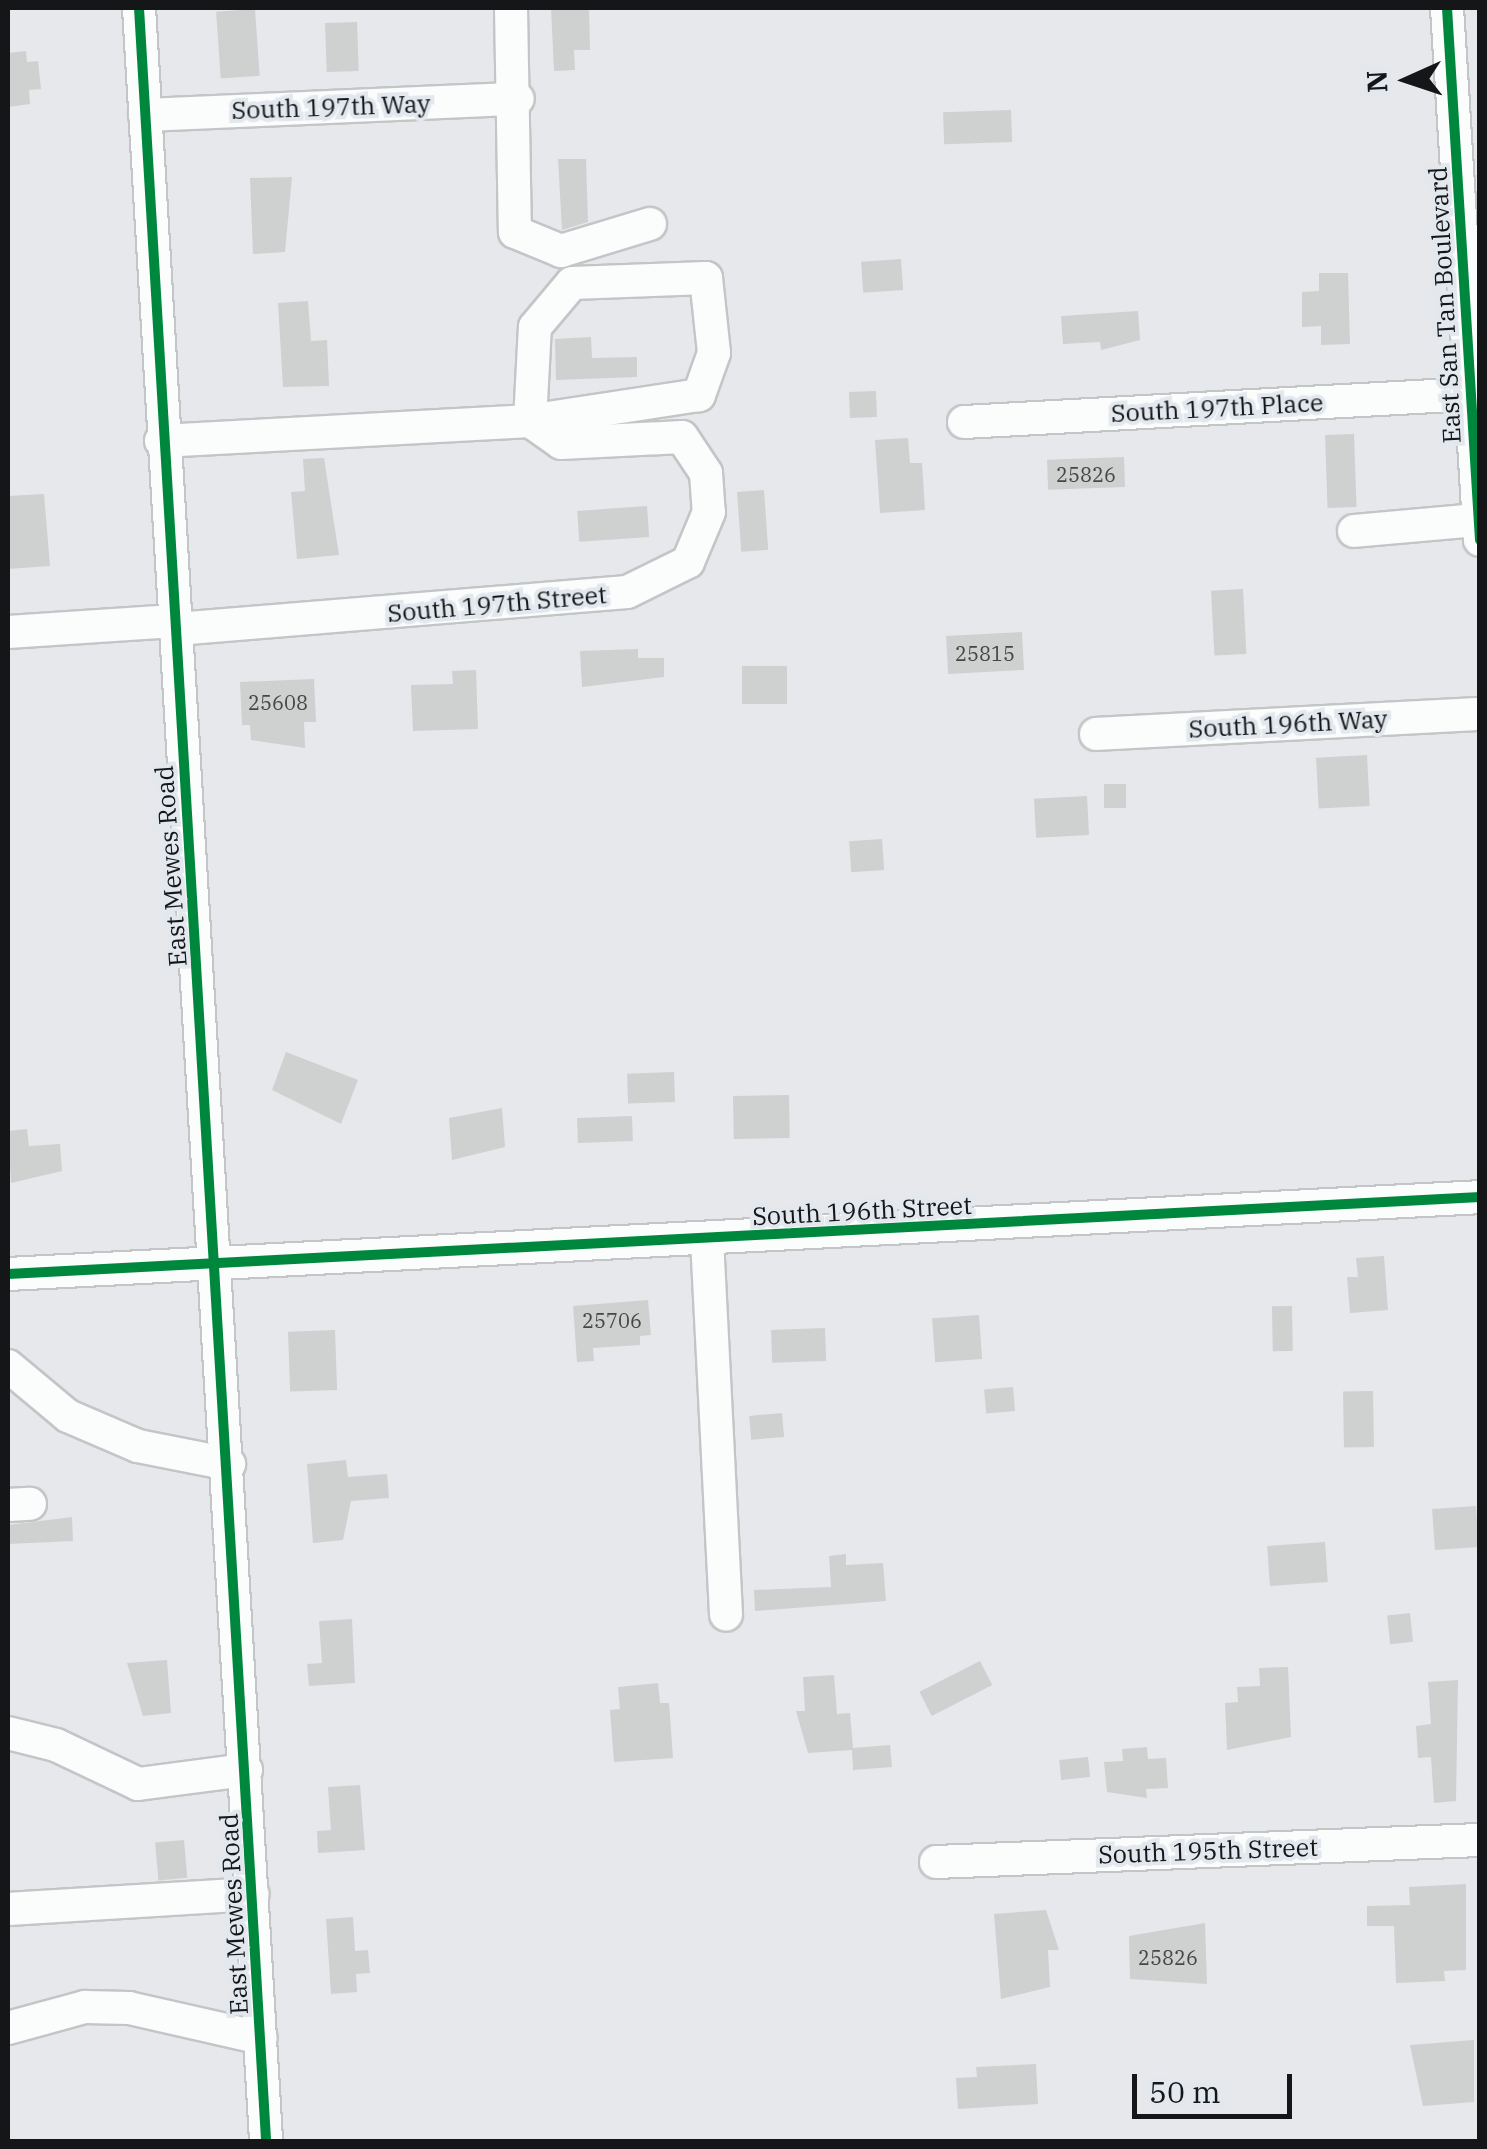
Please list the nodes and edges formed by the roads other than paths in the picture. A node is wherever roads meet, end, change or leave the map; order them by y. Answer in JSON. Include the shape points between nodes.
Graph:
{"nodes":[{"id":1,"x":139,"y":8,"type":"edge"},
{"id":2,"x":511,"y":8,"type":"edge"},
{"id":3,"x":1447,"y":8,"type":"edge"},
{"id":4,"x":518,"y":99,"type":"junction"},
{"id":5,"x":144,"y":115,"type":"junction"},
{"id":6,"x":650,"y":224,"type":"dead end"},
{"id":7,"x":1470,"y":244,"type":"edge"},
{"id":8,"x":1470,"y":394,"type":"junction"},
{"id":9,"x":530,"y":421,"type":"junction"},
{"id":10,"x":964,"y":422,"type":"dead end"},
{"id":11,"x":161,"y":441,"type":"junction"},
{"id":12,"x":1478,"y":520,"type":"edge"},
{"id":13,"x":1354,"y":531,"type":"dead end"},
{"id":14,"x":1480,"y":540,"type":"edge"},
{"id":15,"x":174,"y":625,"type":"junction"},
{"id":16,"x":8,"y":632,"type":"edge"},
{"id":17,"x":1480,"y":714,"type":"edge"},
{"id":18,"x":1096,"y":734,"type":"dead end"},
{"id":19,"x":1480,"y":1197,"type":"edge"},
{"id":20,"x":707,"y":1240,"type":"junction"},
{"id":21,"x":219,"y":1266,"type":"junction"},
{"id":22,"x":8,"y":1274,"type":"edge"},
{"id":23,"x":8,"y":1366,"type":"edge"},
{"id":24,"x":229,"y":1464,"type":"junction"},
{"id":25,"x":726,"y":1615,"type":"dead end"},
{"id":26,"x":8,"y":1734,"type":"edge"},
{"id":27,"x":246,"y":1770,"type":"junction"},
{"id":28,"x":1480,"y":1840,"type":"edge"},
{"id":29,"x":936,"y":1862,"type":"dead end"},
{"id":30,"x":253,"y":1894,"type":"junction"},
{"id":31,"x":8,"y":1909,"type":"edge"},
{"id":32,"x":8,"y":2028,"type":"edge"},
{"id":33,"x":261,"y":2038,"type":"junction"},
{"id":34,"x":266,"y":2142,"type":"edge"}],
"edges":[{"from":1,"to":5,"type":"street","name":"East Mewes Road"},
{"from":2,"to":4,"type":"street"},
{"from":3,"to":7,"type":"street","name":"East San Tan Boulevard"},
{"from":4,"to":5,"type":"street","name":"South 197th Way"},
{"from":4,"to":6,"type":"street","via":[[514,232],[561,251]]},
{"from":5,"to":11,"type":"street","name":"East Mewes Road"},
{"from":7,"to":8,"type":"street","name":"East San Tan Boulevard"},
{"from":8,"to":10,"type":"street","name":"South 197th Place"},
{"from":8,"to":12,"type":"street","name":"East San Tan Boulevard"},
{"from":9,"to":9,"type":"street","via":[[534,327],[572,283],[706,278],[714,353],[699,395]]},
{"from":9,"to":11,"type":"street","name":"South 197th Street"},
{"from":9,"to":15,"type":"street","name":"South 197th Street","via":[[561,443],[682,437],[706,472],[709,512],[688,562],[627,592],[568,600]]},
{"from":11,"to":15,"type":"street","name":"East Mewes Road"},
{"from":12,"to":13,"type":"street"},
{"from":12,"to":14,"type":"street","name":"East San Tan Boulevard"},
{"from":15,"to":16,"type":"street","name":"South 197th Street"},
{"from":15,"to":21,"type":"street","name":"East Mewes Road"},
{"from":17,"to":18,"type":"street","name":"South 196th Way"},
{"from":19,"to":20,"type":"street","name":"South 196th Street"},
{"from":20,"to":21,"type":"street","name":"South 196th Street"},
{"from":20,"to":25,"type":"street"},
{"from":21,"to":22,"type":"street","name":"South 196th Street"},
{"from":21,"to":24,"type":"street","name":"East Mewes Road"},
{"from":23,"to":24,"type":"street","via":[[68,1416],[138,1446]]},
{"from":24,"to":27,"type":"street","name":"East Mewes Road"},
{"from":26,"to":27,"type":"street","via":[[56,1746],[138,1784]]},
{"from":27,"to":30,"type":"street","name":"East Mewes Road"},
{"from":28,"to":29,"type":"street","name":"South 195th Street"},
{"from":30,"to":31,"type":"street"},
{"from":30,"to":33,"type":"street","name":"East Mewes Road"},
{"from":32,"to":33,"type":"street","via":[[85,2006],[130,2008]]},
{"from":33,"to":34,"type":"street","name":"East Mewes Road"}]}
